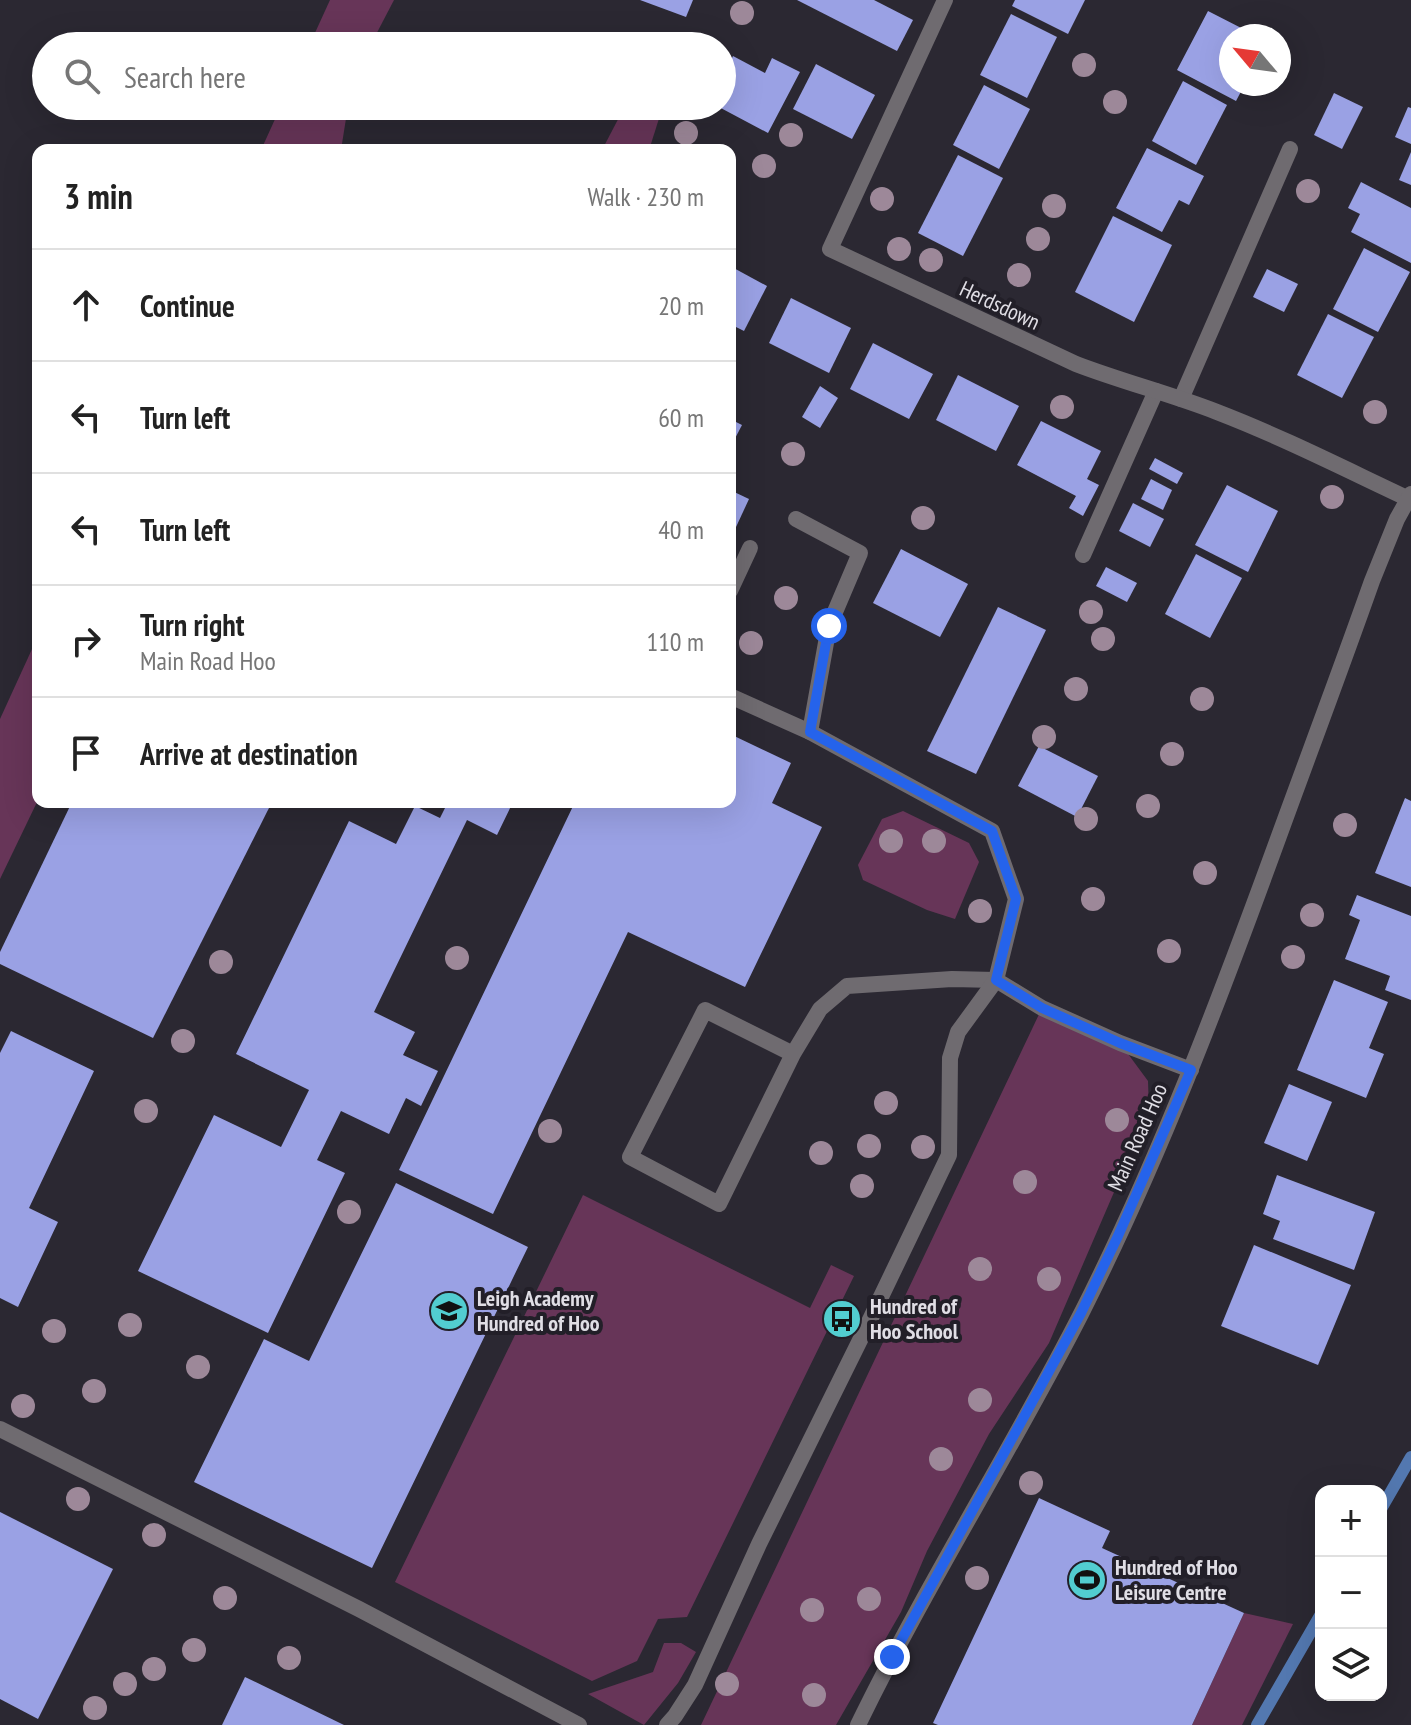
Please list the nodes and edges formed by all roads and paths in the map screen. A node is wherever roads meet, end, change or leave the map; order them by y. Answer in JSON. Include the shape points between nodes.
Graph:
{"nodes":[{"id":1,"x":945,"y":0,"type":"edge"},
{"id":2,"x":1290,"y":149,"type":"dead end"},
{"id":3,"x":1156,"y":391,"type":"junction"},
{"id":4,"x":1181,"y":399,"type":"junction"},
{"id":5,"x":1410,"y":496,"type":"edge"},
{"id":6,"x":796,"y":519,"type":"dead end"},
{"id":7,"x":750,"y":548,"type":"dead end"},
{"id":8,"x":1083,"y":555,"type":"dead end"},
{"id":9,"x":736,"y":578,"type":"edge"},
{"id":10,"x":736,"y":699,"type":"edge"},
{"id":11,"x":810,"y":732,"type":"junction"},
{"id":12,"x":996,"y":980,"type":"junction"},
{"id":13,"x":793,"y":1054,"type":"junction"},
{"id":14,"x":1191,"y":1070,"type":"junction"},
{"id":15,"x":0,"y":1429,"type":"edge"},
{"id":16,"x":579,"y":1725,"type":"edge"},
{"id":17,"x":667,"y":1725,"type":"edge"},
{"id":18,"x":858,"y":1725,"type":"edge"}],
"edges":[{"from":1,"to":3,"type":"street","name":"Herdsdown","via":[[830,249],[1076,364]]},
{"from":2,"to":4,"type":"street"},
{"from":3,"to":4,"type":"street","name":"Herdsdown"},
{"from":3,"to":8,"type":"street"},
{"from":4,"to":5,"type":"street","name":"Herdsdown"},
{"from":5,"to":14,"type":"street","name":"Main Road Hoo","via":[[1372,581]]},
{"from":6,"to":11,"type":"street","via":[[860,553],[829,626]]},
{"from":7,"to":9,"type":"street"},
{"from":10,"to":11,"type":"street"},
{"from":11,"to":12,"type":"street","via":[[992,831],[1016,899]]},
{"from":12,"to":13,"type":"street","via":[[847,986],[820,1009]]},
{"from":12,"to":14,"type":"street","via":[[1042,1008]]},
{"from":12,"to":17,"type":"street","via":[[958,1032],[950,1058],[949,1155],[695,1685]]},
{"from":13,"to":13,"type":"street","via":[[719,1204],[630,1157],[705,1010]]},
{"from":14,"to":18,"type":"street","name":"Main Road Hoo","via":[[1081,1313]]},
{"from":15,"to":16,"type":"street"}]}
